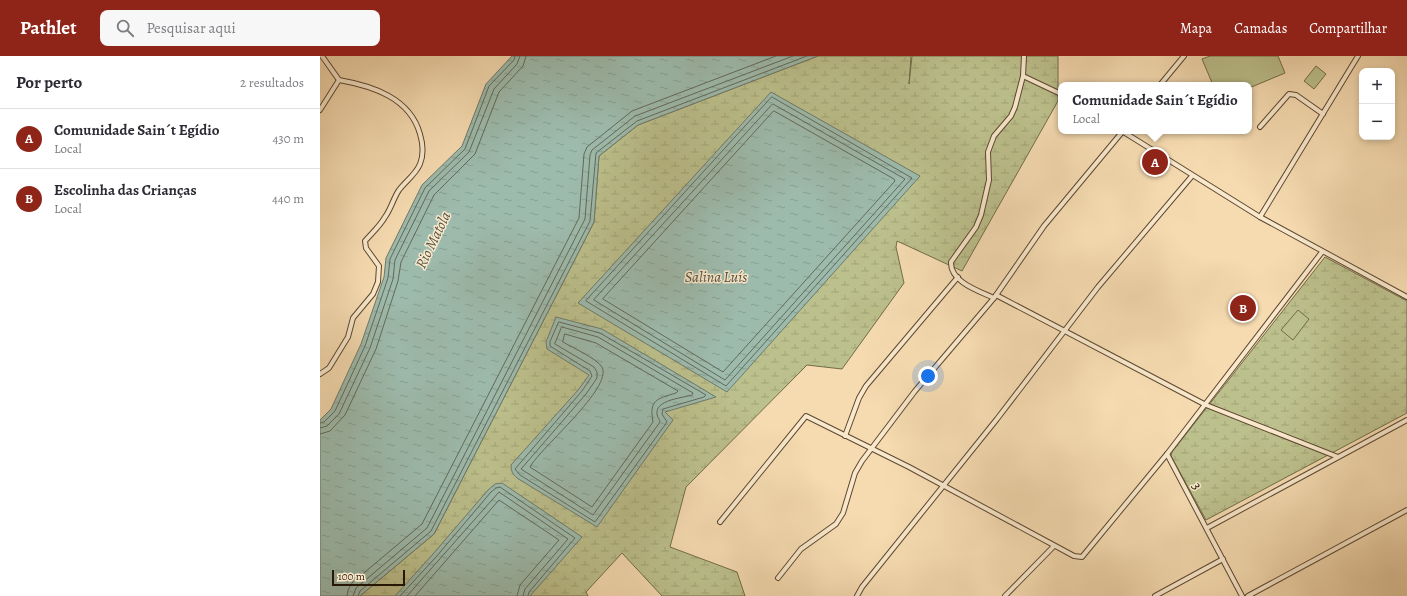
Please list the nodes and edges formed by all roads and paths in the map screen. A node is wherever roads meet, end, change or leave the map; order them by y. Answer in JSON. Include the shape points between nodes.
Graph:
{"nodes":[{"id":1,"x":322,"y":56,"type":"edge"},
{"id":2,"x":1024,"y":56,"type":"edge"},
{"id":3,"x":1184,"y":56,"type":"edge"},
{"id":4,"x":1358,"y":56,"type":"edge"},
{"id":5,"x":1023,"y":76,"type":"junction"},
{"id":6,"x":339,"y":80,"type":"junction"},
{"id":7,"x":1162,"y":82,"type":"edge"},
{"id":8,"x":1058,"y":93,"type":"edge"},
{"id":9,"x":320,"y":110,"type":"edge"},
{"id":10,"x":1323,"y":114,"type":"junction"},
{"id":11,"x":1260,"y":127,"type":"dead end"},
{"id":12,"x":1120,"y":134,"type":"edge"},
{"id":13,"x":1127,"y":134,"type":"edge"},
{"id":14,"x":1192,"y":176,"type":"junction"},
{"id":15,"x":1260,"y":217,"type":"junction"},
{"id":16,"x":1322,"y":252,"type":"junction"},
{"id":17,"x":958,"y":277,"type":"junction"},
{"id":18,"x":995,"y":296,"type":"junction"},
{"id":19,"x":1407,"y":297,"type":"edge"},
{"id":20,"x":1065,"y":331,"type":"junction"},
{"id":21,"x":320,"y":374,"type":"edge"},
{"id":22,"x":1206,"y":405,"type":"junction"},
{"id":23,"x":1407,"y":420,"type":"edge"},
{"id":24,"x":845,"y":436,"type":"junction"},
{"id":25,"x":872,"y":449,"type":"junction"},
{"id":26,"x":1167,"y":454,"type":"junction"},
{"id":27,"x":1338,"y":457,"type":"junction"},
{"id":28,"x":944,"y":487,"type":"junction"},
{"id":29,"x":1407,"y":510,"type":"edge"},
{"id":30,"x":720,"y":522,"type":"dead end"},
{"id":31,"x":1206,"y":528,"type":"junction"},
{"id":32,"x":1054,"y":546,"type":"junction"},
{"id":33,"x":1223,"y":559,"type":"junction"},
{"id":34,"x":778,"y":578,"type":"dead end"},
{"id":35,"x":857,"y":596,"type":"edge"},
{"id":36,"x":1005,"y":596,"type":"edge"},
{"id":37,"x":1155,"y":596,"type":"edge"},
{"id":38,"x":1242,"y":596,"type":"edge"},
{"id":39,"x":1248,"y":596,"type":"edge"}],
"edges":[{"from":1,"to":6,"type":"street"},
{"from":2,"to":5,"type":"street"},
{"from":3,"to":7,"type":"street"},
{"from":4,"to":10,"type":"street"},
{"from":5,"to":8,"type":"street"},
{"from":5,"to":17,"type":"street","via":[[1011,116],[994,136],[988,152],[989,180],[981,215],[976,227],[952,262],[953,272]]},
{"from":6,"to":9,"type":"street"},
{"from":6,"to":21,"type":"street","via":[[370,87],[400,104],[414,119],[422,140],[423,152],[416,171],[396,195],[384,218],[366,240],[366,248],[379,266],[376,288],[353,318],[348,338],[329,368]]},
{"from":10,"to":11,"type":"street","via":[[1296,95],[1289,94]]},
{"from":10,"to":15,"type":"street"},
{"from":12,"to":18,"type":"street","via":[[1044,226]]},
{"from":13,"to":14,"type":"street"},
{"from":14,"to":15,"type":"street"},
{"from":14,"to":20,"type":"street","via":[[1122,257]]},
{"from":15,"to":16,"type":"street"},
{"from":16,"to":19,"type":"street"},
{"from":16,"to":22,"type":"street"},
{"from":17,"to":18,"type":"street","via":[[968,285]]},
{"from":17,"to":24,"type":"street","via":[[866,386]]},
{"from":18,"to":20,"type":"street"},
{"from":18,"to":25,"type":"street","via":[[915,391]]},
{"from":20,"to":22,"type":"street"},
{"from":20,"to":28,"type":"street"},
{"from":22,"to":26,"type":"street"},
{"from":22,"to":27,"type":"street"},
{"from":23,"to":27,"type":"street"},
{"from":24,"to":25,"type":"street"},
{"from":24,"to":30,"type":"street","via":[[806,416]]},
{"from":25,"to":28,"type":"street"},
{"from":25,"to":34,"type":"street","via":[[855,474],[845,508],[836,524],[806,544]]},
{"from":26,"to":31,"type":"street","name":"3"},
{"from":26,"to":32,"type":"street","via":[[1082,557]]},
{"from":27,"to":31,"type":"street"},
{"from":28,"to":32,"type":"street"},
{"from":28,"to":35,"type":"street"},
{"from":29,"to":39,"type":"street"},
{"from":31,"to":33,"type":"street","name":"3"},
{"from":32,"to":36,"type":"street"},
{"from":33,"to":37,"type":"street"},
{"from":33,"to":38,"type":"street","name":"3"}]}
